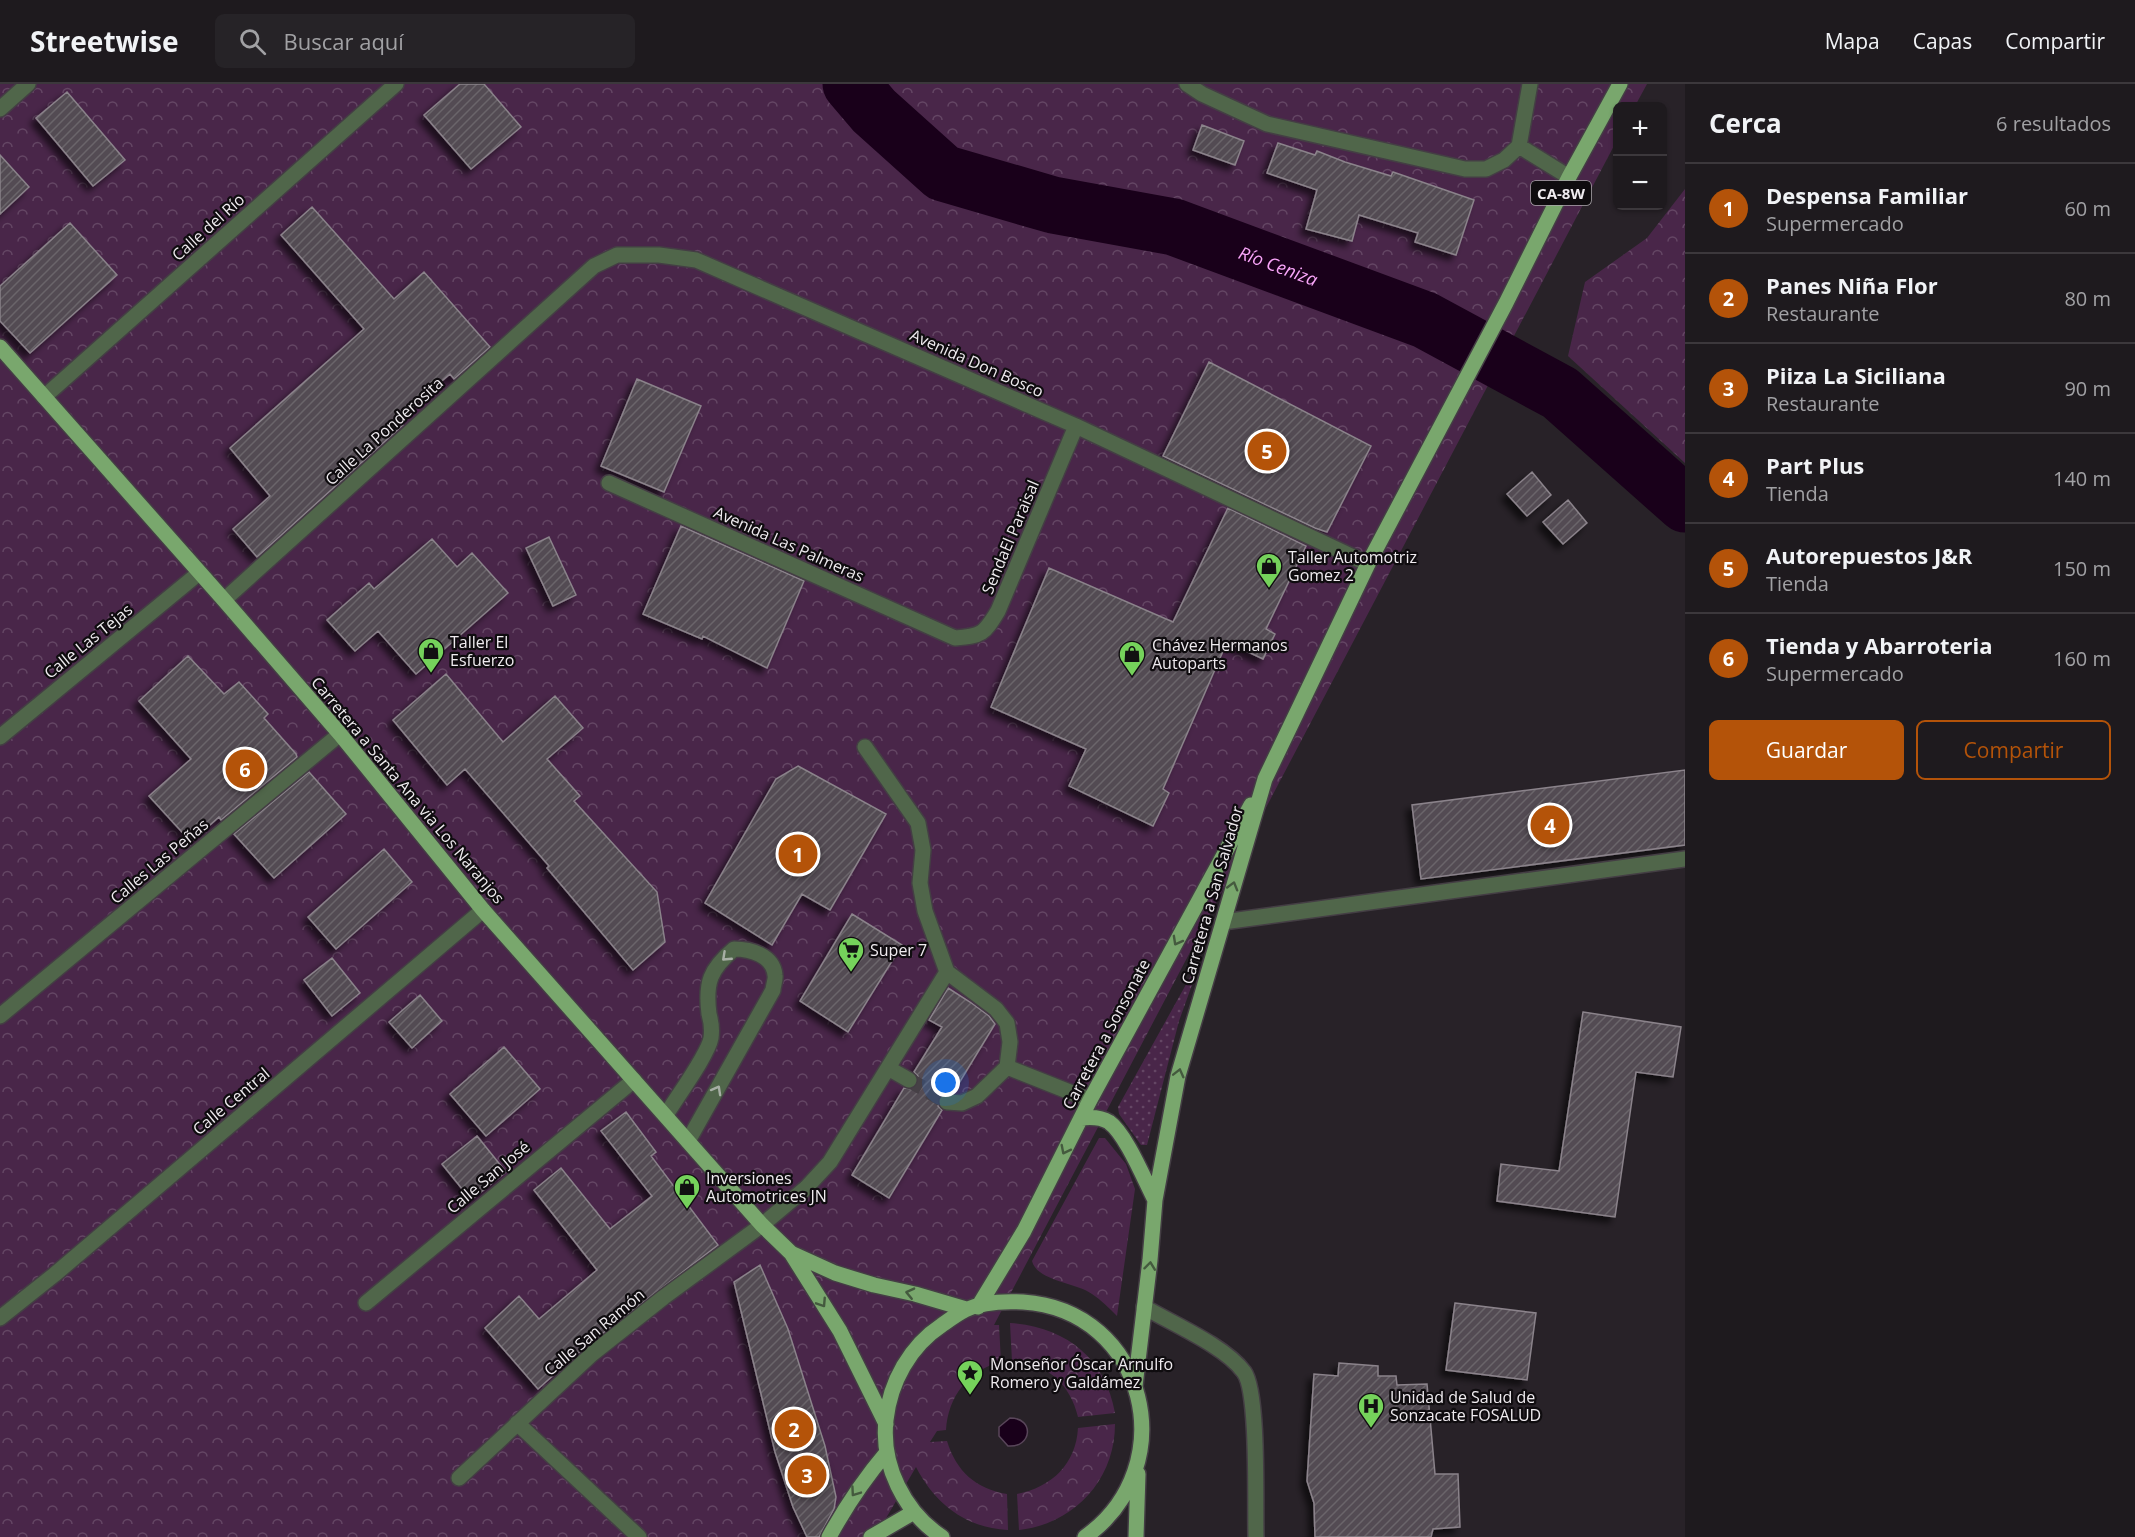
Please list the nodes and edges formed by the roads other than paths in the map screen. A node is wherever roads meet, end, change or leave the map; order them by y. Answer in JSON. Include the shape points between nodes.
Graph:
{"nodes":[{"id":1,"x":28,"y":84,"type":"edge"},
{"id":2,"x":396,"y":84,"type":"edge"},
{"id":3,"x":1187,"y":84,"type":"edge"},
{"id":4,"x":1530,"y":84,"type":"edge"},
{"id":5,"x":1620,"y":84,"type":"edge"},
{"id":6,"x":0,"y":109,"type":"edge"},
{"id":7,"x":1519,"y":146,"type":"junction"},
{"id":8,"x":1569,"y":177,"type":"junction"},
{"id":9,"x":568,"y":290,"type":"joint"},
{"id":10,"x":0,"y":347,"type":"edge"},
{"id":11,"x":44,"y":397,"type":"junction"},
{"id":12,"x":1076,"y":426,"type":"junction"},
{"id":13,"x":609,"y":483,"type":"dead end"},
{"id":14,"x":1368,"y":564,"type":"junction"},
{"id":15,"x":199,"y":573,"type":"junction"},
{"id":16,"x":224,"y":600,"type":"junction"},
{"id":17,"x":955,"y":638,"type":"joint"},
{"id":18,"x":340,"y":734,"type":"junction"},
{"id":19,"x":0,"y":737,"type":"edge"},
{"id":20,"x":865,"y":747,"type":"dead end"},
{"id":21,"x":1265,"y":779,"type":"junction"},
{"id":22,"x":1685,"y":859,"type":"edge"},
{"id":23,"x":483,"y":910,"type":"junction"},
{"id":24,"x":1223,"y":922,"type":"junction"},
{"id":25,"x":947,"y":972,"type":"junction"},
{"id":26,"x":0,"y":1016,"type":"edge"},
{"id":27,"x":1007,"y":1067,"type":"junction"},
{"id":28,"x":888,"y":1068,"type":"junction"},
{"id":29,"x":634,"y":1080,"type":"junction"},
{"id":30,"x":909,"y":1080,"type":"tunnel mouth"},
{"id":31,"x":1090,"y":1100,"type":"junction"},
{"id":32,"x":947,"y":1102,"type":"tunnel mouth"},
{"id":33,"x":666,"y":1114,"type":"junction"},
{"id":34,"x":1081,"y":1118,"type":"junction"},
{"id":35,"x":688,"y":1141,"type":"junction"},
{"id":36,"x":1155,"y":1200,"type":"junction"},
{"id":37,"x":762,"y":1225,"type":"junction"},
{"id":38,"x":790,"y":1253,"type":"junction"},
{"id":39,"x":366,"y":1303,"type":"dead end"},
{"id":40,"x":1144,"y":1307,"type":"junction"},
{"id":41,"x":972,"y":1308,"type":"junction"},
{"id":42,"x":0,"y":1318,"type":"edge"},
{"id":43,"x":1135,"y":1386,"type":"junction"},
{"id":44,"x":517,"y":1423,"type":"junction"},
{"id":45,"x":886,"y":1424,"type":"junction"},
{"id":46,"x":887,"y":1452,"type":"junction"},
{"id":47,"x":1139,"y":1459,"type":"junction"},
{"id":48,"x":459,"y":1479,"type":"dead end"},
{"id":49,"x":914,"y":1512,"type":"junction"},
{"id":50,"x":927,"y":1531,"type":"edge"},
{"id":51,"x":639,"y":1537,"type":"edge"},
{"id":52,"x":829,"y":1537,"type":"edge"},
{"id":53,"x":871,"y":1537,"type":"edge"},
{"id":54,"x":942,"y":1537,"type":"edge"},
{"id":55,"x":1085,"y":1537,"type":"edge"},
{"id":56,"x":1136,"y":1537,"type":"edge"},
{"id":57,"x":1256,"y":1537,"type":"edge"}],
"edges":[{"from":1,"to":6,"type":"street"},
{"from":2,"to":11,"type":"street","name":"Calle del Río"},
{"from":3,"to":7,"type":"street","via":[[1267,124],[1465,169],[1486,170]]},
{"from":4,"to":7,"type":"street"},
{"from":5,"to":8,"type":"main road","number":"CA-8W"},
{"from":7,"to":8,"type":"street"},
{"from":8,"to":14,"type":"main road","name":"Carretera a San Salvador","number":"CA-8W"},
{"from":9,"to":12,"type":"street","name":"Avenida Don Bosco","via":[[594,267],[617,255],[696,260]]},
{"from":9,"to":16,"type":"street","name":"Calle La Ponderosita"},
{"from":10,"to":11,"type":"main road","name":"Carretera a Santa Ana via Los Naranjos"},
{"from":11,"to":15,"type":"main road","name":"Carretera a Santa Ana via Los Naranjos"},
{"from":12,"to":14,"type":"street","name":"Avenida Don Bosco"},
{"from":12,"to":17,"type":"street","name":"SendaEl Paraisal","via":[[998,610],[976,637]]},
{"from":13,"to":17,"type":"street","name":"Avenida Las Palmeras"},
{"from":14,"to":21,"type":"main road","name":"Carretera a San Salvador"},
{"from":15,"to":16,"type":"main road","name":"Carretera a Santa Ana via Los Naranjos"},
{"from":15,"to":19,"type":"street","name":"Calle Las Tejas"},
{"from":16,"to":18,"type":"main road","name":"Carretera a Santa Ana via Los Naranjos"},
{"from":18,"to":23,"type":"main road","name":"Carretera a Santa Ana via Los Naranjos"},
{"from":18,"to":26,"type":"street","name":"Calles Las Peñas"},
{"from":20,"to":25,"type":"street","via":[[918,824],[925,911]]},
{"from":24,"to":21,"type":"main road","name":"Carretera a San Salvador","one_way":true},
{"from":21,"to":31,"type":"main road","name":"Carretera a Sonsonate","one_way":true},
{"from":22,"to":24,"type":"street"},
{"from":23,"to":29,"type":"main road","name":"Carretera a Santa Ana via Los Naranjos"},
{"from":23,"to":42,"type":"street","name":"Calle Central"},
{"from":36,"to":24,"type":"main road","name":"Carretera a San Salvador","one_way":true,"via":[[1178,1076]]},
{"from":25,"to":27,"type":"street","via":[[996,1009],[1007,1023]]},
{"from":25,"to":28,"type":"street","name":"Calle San Ramón"},
{"from":27,"to":31,"type":"street"},
{"from":27,"to":32,"type":"street","via":[[977,1096],[962,1103]]},
{"from":28,"to":30,"type":"street"},
{"from":28,"to":37,"type":"street","name":"Calle San Ramón","via":[[830,1162]]},
{"from":29,"to":33,"type":"main road","name":"Carretera a Santa Ana via Los Naranjos"},
{"from":29,"to":39,"type":"street","name":"Calle San José"},
{"from":31,"to":34,"type":"main road","name":"Carretera a Sonsonate"},
{"from":33,"to":35,"type":"main road","name":"Carretera a Santa Ana via Los Naranjos"},
{"from":35,"to":33,"type":"street","one_way":true,"via":[[773,990],[776,975],[767,959],[750,949],[734,949],[720,960],[710,977],[707,995],[711,1038]]},
{"from":34,"to":36,"type":"main road","via":[[1109,1122],[1124,1140]]},
{"from":34,"to":41,"type":"main road","name":"Carretera a Sonsonate","one_way":true,"via":[[1024,1231]]},
{"from":35,"to":37,"type":"main road","name":"Carretera a Santa Ana via Los Naranjos"},
{"from":40,"to":36,"type":"main road","name":"Carretera a San Salvador","one_way":true},
{"from":37,"to":38,"type":"main road","name":"Carretera a Santa Ana via Los Naranjos"},
{"from":37,"to":44,"type":"street","name":"Calle San Ramón","via":[[601,1347]]},
{"from":41,"to":38,"type":"main road","one_way":true,"via":[[874,1285]]},
{"from":38,"to":45,"type":"main road","one_way":true,"via":[[840,1330]]},
{"from":40,"to":43,"type":"main road","name":"Carretera a San Salvador"},
{"from":40,"to":57,"type":"street","via":[[1226,1354],[1246,1374],[1253,1396]]},
{"from":41,"to":43,"type":"main road","via":[[1003,1302],[1029,1303],[1078,1318],[1108,1342]]},
{"from":41,"to":45,"type":"main road","via":[[926,1337],[905,1363],[892,1392]]},
{"from":43,"to":47,"type":"main road","via":[[1142,1423]]},
{"from":44,"to":48,"type":"street","name":"Calle San Ramón"},
{"from":44,"to":51,"type":"street"},
{"from":45,"to":46,"type":"main road"},
{"from":46,"to":49,"type":"main road","via":[[894,1478]]},
{"from":46,"to":52,"type":"main road","one_way":true,"via":[[847,1503]]},
{"from":47,"to":55,"type":"main road","via":[[1118,1505]]},
{"from":47,"to":56,"type":"main road"},
{"from":49,"to":50,"type":"main road"},
{"from":49,"to":53,"type":"main road"},
{"from":50,"to":54,"type":"main road"}]}
